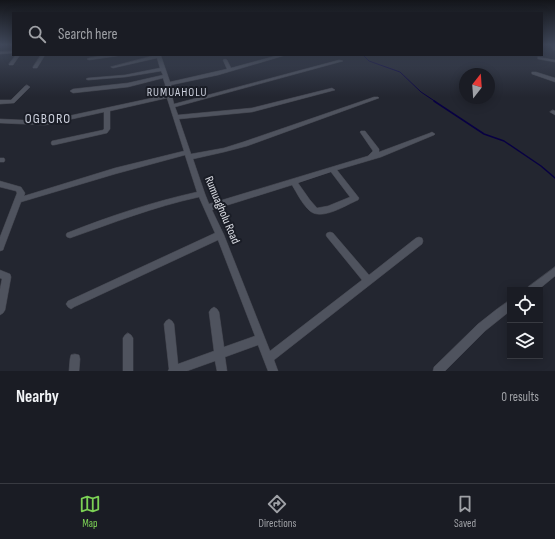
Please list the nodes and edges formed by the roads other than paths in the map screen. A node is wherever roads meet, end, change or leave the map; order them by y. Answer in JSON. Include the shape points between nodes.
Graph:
{"nodes":[{"id":1,"x":38,"y":62,"type":"edge"},
{"id":2,"x":132,"y":62,"type":"edge"},
{"id":3,"x":161,"y":62,"type":"edge"},
{"id":4,"x":226,"y":62,"type":"edge"},
{"id":5,"x":258,"y":62,"type":"edge"},
{"id":6,"x":336,"y":62,"type":"edge"},
{"id":7,"x":35,"y":67,"type":"dead end"},
{"id":8,"x":113,"y":67,"type":"dead end"},
{"id":9,"x":230,"y":70,"type":"junction"},
{"id":10,"x":534,"y":73,"type":"dead end"},
{"id":11,"x":166,"y":76,"type":"junction"},
{"id":12,"x":88,"y":80,"type":"dead end"},
{"id":13,"x":555,"y":80,"type":"edge"},
{"id":14,"x":27,"y":87,"type":"dead end"},
{"id":15,"x":73,"y":90,"type":"dead end"},
{"id":16,"x":332,"y":90,"type":"dead end"},
{"id":17,"x":169,"y":96,"type":"junction"},
{"id":18,"x":376,"y":98,"type":"dead end"},
{"id":19,"x":0,"y":102,"type":"edge"},
{"id":20,"x":172,"y":106,"type":"junction"},
{"id":21,"x":107,"y":110,"type":"junction"},
{"id":22,"x":177,"y":117,"type":"junction"},
{"id":23,"x":0,"y":121,"type":"edge"},
{"id":24,"x":363,"y":132,"type":"dead end"},
{"id":25,"x":432,"y":134,"type":"dead end"},
{"id":26,"x":54,"y":142,"type":"dead end"},
{"id":27,"x":188,"y":155,"type":"junction"},
{"id":28,"x":370,"y":157,"type":"junction"},
{"id":29,"x":332,"y":169,"type":"junction"},
{"id":30,"x":293,"y":181,"type":"junction"},
{"id":31,"x":0,"y":184,"type":"edge"},
{"id":32,"x":201,"y":194,"type":"junction"},
{"id":33,"x":19,"y":200,"type":"junction"},
{"id":34,"x":207,"y":208,"type":"junction"},
{"id":35,"x":70,"y":235,"type":"dead end"},
{"id":36,"x":220,"y":235,"type":"junction"},
{"id":37,"x":330,"y":236,"type":"dead end"},
{"id":38,"x":419,"y":240,"type":"dead end"},
{"id":39,"x":0,"y":247,"type":"edge"},
{"id":40,"x":555,"y":271,"type":"edge"},
{"id":41,"x":0,"y":274,"type":"edge"},
{"id":42,"x":367,"y":280,"type":"junction"},
{"id":43,"x":535,"y":287,"type":"edge"},
{"id":44,"x":72,"y":304,"type":"dead end"},
{"id":45,"x":507,"y":307,"type":"edge"},
{"id":46,"x":0,"y":310,"type":"edge"},
{"id":47,"x":214,"y":312,"type":"dead end"},
{"id":48,"x":169,"y":324,"type":"dead end"},
{"id":49,"x":128,"y":338,"type":"dead end"},
{"id":50,"x":261,"y":339,"type":"junction"},
{"id":51,"x":220,"y":354,"type":"junction"},
{"id":52,"x":269,"y":358,"type":"junction"},
{"id":53,"x":75,"y":359,"type":"dead end"},
{"id":54,"x":74,"y":371,"type":"edge"},
{"id":55,"x":128,"y":371,"type":"edge"},
{"id":56,"x":174,"y":371,"type":"edge"},
{"id":57,"x":222,"y":371,"type":"edge"},
{"id":58,"x":273,"y":371,"type":"edge"},
{"id":59,"x":438,"y":371,"type":"edge"}],
"edges":[{"from":1,"to":7,"type":"street"},
{"from":2,"to":8,"type":"street"},
{"from":3,"to":11,"type":"street","name":"Rumuagholu Road"},
{"from":4,"to":9,"type":"street"},
{"from":5,"to":9,"type":"street"},
{"from":6,"to":20,"type":"street"},
{"from":9,"to":11,"type":"street","via":[[216,74]]},
{"from":10,"to":13,"type":"street"},
{"from":11,"to":12,"type":"street"},
{"from":11,"to":15,"type":"street","via":[[128,85]]},
{"from":11,"to":17,"type":"street","name":"Rumuagholu Road"},
{"from":14,"to":19,"type":"street","via":[[12,102]]},
{"from":16,"to":22,"type":"street","via":[[252,110]]},
{"from":17,"to":20,"type":"street","name":"Rumuagholu Road"},
{"from":17,"to":21,"type":"street"},
{"from":18,"to":27,"type":"street","via":[[245,144]]},
{"from":20,"to":22,"type":"street","name":"Rumuagholu Road"},
{"from":21,"to":23,"type":"street","via":[[45,123]]},
{"from":21,"to":26,"type":"street","via":[[105,132]]},
{"from":22,"to":27,"type":"street","name":"Rumuagholu Road"},
{"from":24,"to":28,"type":"street","via":[[377,151]]},
{"from":25,"to":28,"type":"street"},
{"from":27,"to":32,"type":"street","name":"Rumuagholu Road"},
{"from":27,"to":33,"type":"street","via":[[115,171]]},
{"from":28,"to":29,"type":"street"},
{"from":29,"to":30,"type":"street"},
{"from":29,"to":30,"type":"street","via":[[355,198],[322,212],[311,208]]},
{"from":30,"to":34,"type":"street"},
{"from":31,"to":33,"type":"street","via":[[21,190]]},
{"from":32,"to":34,"type":"street","name":"Rumuagholu Road"},
{"from":32,"to":35,"type":"street","via":[[169,201]]},
{"from":33,"to":39,"type":"street"},
{"from":34,"to":36,"type":"street","name":"Rumuagholu Road"},
{"from":36,"to":44,"type":"street"},
{"from":36,"to":50,"type":"street","name":"Rumuagholu Road"},
{"from":37,"to":42,"type":"street"},
{"from":38,"to":42,"type":"street"},
{"from":40,"to":43,"type":"street"},
{"from":41,"to":46,"type":"street","via":[[7,277]]},
{"from":42,"to":52,"type":"street"},
{"from":45,"to":59,"type":"street","via":[[481,328]]},
{"from":47,"to":51,"type":"street"},
{"from":48,"to":56,"type":"street"},
{"from":49,"to":55,"type":"street"},
{"from":50,"to":51,"type":"street"},
{"from":50,"to":52,"type":"street","name":"Rumuagholu Road"},
{"from":51,"to":56,"type":"street"},
{"from":51,"to":57,"type":"street"},
{"from":52,"to":58,"type":"street","name":"Rumuagholu Road"},
{"from":53,"to":54,"type":"street"}]}
